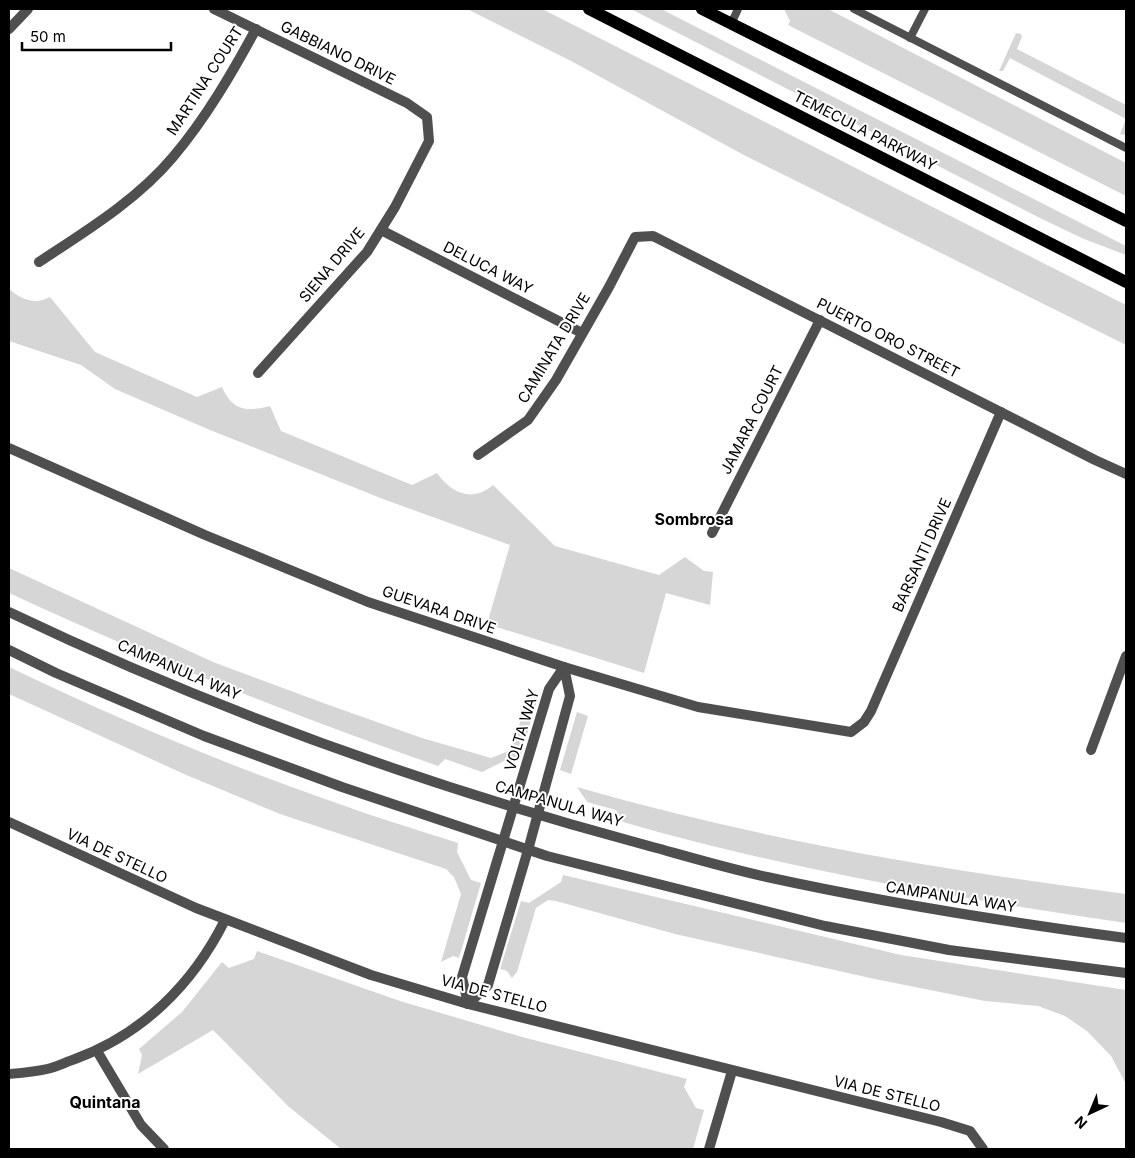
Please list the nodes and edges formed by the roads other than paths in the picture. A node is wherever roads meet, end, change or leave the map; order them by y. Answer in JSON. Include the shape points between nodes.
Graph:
{"nodes":[{"id":1,"x":28,"y":9,"type":"edge"},
{"id":2,"x":214,"y":9,"type":"edge"},
{"id":3,"x":589,"y":9,"type":"edge"},
{"id":4,"x":702,"y":9,"type":"edge"},
{"id":5,"x":738,"y":9,"type":"edge"},
{"id":6,"x":854,"y":9,"type":"edge"},
{"id":7,"x":925,"y":9,"type":"edge"},
{"id":8,"x":731,"y":24,"type":"junction"},
{"id":9,"x":9,"y":29,"type":"edge"},
{"id":10,"x":256,"y":29,"type":"junction"},
{"id":11,"x":910,"y":38,"type":"junction"},
{"id":12,"x":429,"y":140,"type":"joint"},
{"id":13,"x":1126,"y":148,"type":"edge"},
{"id":14,"x":1126,"y":221,"type":"edge"},
{"id":15,"x":381,"y":230,"type":"junction"},
{"id":16,"x":634,"y":237,"type":"joint"},
{"id":17,"x":39,"y":262,"type":"dead end"},
{"id":18,"x":1126,"y":282,"type":"edge"},
{"id":19,"x":820,"y":320,"type":"junction"},
{"id":20,"x":582,"y":333,"type":"junction"},
{"id":21,"x":258,"y":373,"type":"dead end"},
{"id":22,"x":1001,"y":412,"type":"junction"},
{"id":23,"x":9,"y":448,"type":"edge"},
{"id":24,"x":478,"y":456,"type":"dead end"},
{"id":25,"x":1126,"y":474,"type":"edge"},
{"id":26,"x":712,"y":533,"type":"dead end"},
{"id":27,"x":9,"y":612,"type":"edge"},
{"id":28,"x":9,"y":650,"type":"edge"},
{"id":29,"x":1126,"y":656,"type":"edge"},
{"id":30,"x":564,"y":667,"type":"junction"},
{"id":31,"x":871,"y":711,"type":"joint"},
{"id":32,"x":1092,"y":750,"type":"dead end"},
{"id":33,"x":514,"y":807,"type":"junction"},
{"id":34,"x":538,"y":814,"type":"junction"},
{"id":35,"x":9,"y":822,"type":"edge"},
{"id":36,"x":503,"y":842,"type":"junction"},
{"id":37,"x":528,"y":850,"type":"junction"},
{"id":38,"x":225,"y":920,"type":"junction"},
{"id":39,"x":1126,"y":938,"type":"edge"},
{"id":40,"x":1126,"y":973,"type":"edge"},
{"id":41,"x":468,"y":1004,"type":"junction"},
{"id":42,"x":97,"y":1051,"type":"junction"},
{"id":43,"x":732,"y":1071,"type":"junction"},
{"id":44,"x":9,"y":1074,"type":"edge"},
{"id":45,"x":164,"y":1149,"type":"edge"},
{"id":46,"x":709,"y":1149,"type":"edge"},
{"id":47,"x":983,"y":1149,"type":"edge"}],
"edges":[{"from":1,"to":9,"type":"street"},
{"from":2,"to":10,"type":"street","name":"GABBIANO DRIVE"},
{"from":3,"to":18,"type":"main road","name":"TEMECULA PARKWAY"},
{"from":4,"to":8,"type":"main road"},
{"from":5,"to":8,"type":"lane"},
{"from":6,"to":11,"type":"lane"},
{"from":7,"to":11,"type":"lane"},
{"from":8,"to":14,"type":"main road"},
{"from":10,"to":12,"type":"street","name":"GABBIANO DRIVE","via":[[407,103],[427,117]]},
{"from":10,"to":17,"type":"street","name":"MARTINA COURT","via":[[210,107],[173,157],[136,194]]},
{"from":11,"to":13,"type":"lane"},
{"from":12,"to":15,"type":"street","name":"SIENA DRIVE"},
{"from":15,"to":20,"type":"street","name":"DELUCA WAY"},
{"from":15,"to":21,"type":"street","name":"SIENA DRIVE","via":[[367,252]]},
{"from":16,"to":19,"type":"street","name":"PUERTO ORO STREET","via":[[653,236]]},
{"from":16,"to":20,"type":"street","name":"CAMINATA DRIVE"},
{"from":19,"to":22,"type":"street","name":"PUERTO ORO STREET"},
{"from":19,"to":26,"type":"street","name":"JAMARA COURT"},
{"from":20,"to":24,"type":"street","name":"CAMINATA DRIVE","via":[[556,380],[528,420]]},
{"from":22,"to":25,"type":"street","name":"PUERTO ORO STREET"},
{"from":22,"to":31,"type":"street","name":"BARSANTI DRIVE"},
{"from":23,"to":30,"type":"street","name":"GUEVARA DRIVE","via":[[205,535],[368,602]]},
{"from":27,"to":33,"type":"street","name":"CAMPANULA WAY","via":[[76,644],[254,718]]},
{"from":28,"to":36,"type":"street","via":[[204,736]]},
{"from":29,"to":32,"type":"street"},
{"from":30,"to":31,"type":"street","name":"GUEVARA DRIVE","via":[[698,707],[827,729],[851,732],[864,722]]},
{"from":30,"to":33,"type":"street","name":"VOLTA WAY","via":[[549,689]]},
{"from":30,"to":34,"type":"street","via":[[570,696]]},
{"from":33,"to":34,"type":"street","name":"CAMPANULA WAY"},
{"from":33,"to":36,"type":"street","name":"VOLTA WAY"},
{"from":34,"to":37,"type":"street"},
{"from":34,"to":39,"type":"street","name":"CAMPANULA WAY","via":[[763,876],[888,902]]},
{"from":35,"to":38,"type":"street","name":"VIA DE STELLO"},
{"from":36,"to":37,"type":"street"},
{"from":36,"to":41,"type":"street","name":"VOLTA WAY","via":[[462,977]]},
{"from":37,"to":40,"type":"street","via":[[825,926],[949,950]]},
{"from":37,"to":41,"type":"street","via":[[488,985]]},
{"from":38,"to":41,"type":"street","name":"VIA DE STELLO","via":[[371,975]]},
{"from":38,"to":42,"type":"street","via":[[208,950],[167,1003],[132,1031]]},
{"from":41,"to":43,"type":"street","name":"VIA DE STELLO"},
{"from":42,"to":44,"type":"street","via":[[48,1069]]},
{"from":42,"to":45,"type":"street","via":[[141,1125]]},
{"from":43,"to":46,"type":"street"},
{"from":43,"to":47,"type":"street","name":"VIA DE STELLO","via":[[970,1131]]}]}
